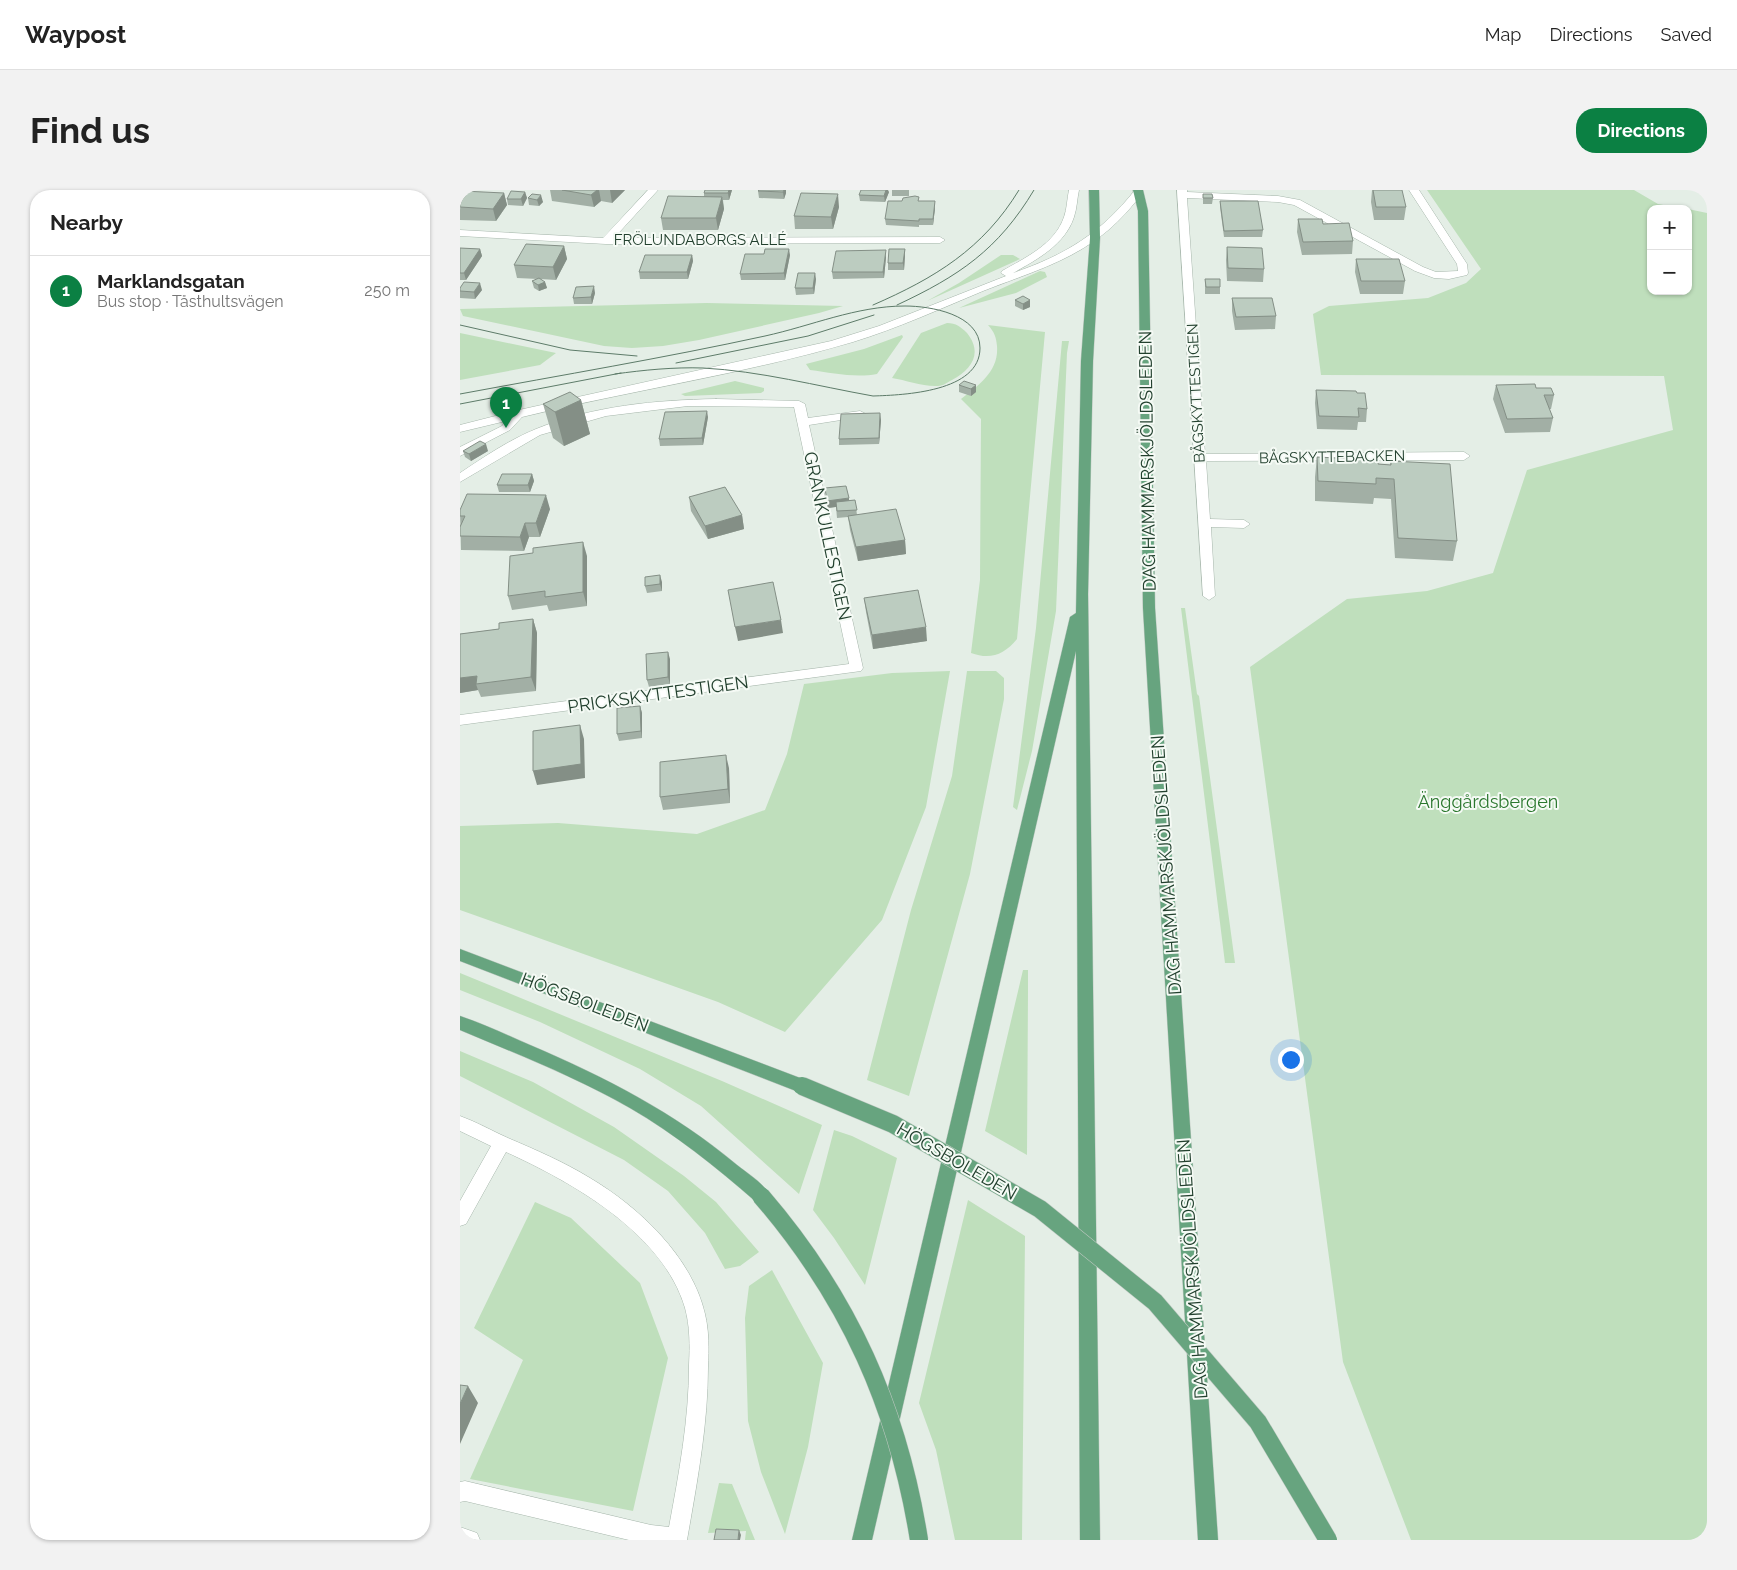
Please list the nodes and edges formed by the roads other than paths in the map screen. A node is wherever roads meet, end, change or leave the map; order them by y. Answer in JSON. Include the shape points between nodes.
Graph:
{"nodes":[{"id":1,"x":653,"y":190,"type":"edge"},
{"id":2,"x":1074,"y":190,"type":"edge"},
{"id":3,"x":1094,"y":190,"type":"edge"},
{"id":4,"x":1414,"y":190,"type":"edge"},
{"id":5,"x":1138,"y":191,"type":"edge"},
{"id":6,"x":1182,"y":192,"type":"edge"},
{"id":7,"x":460,"y":233,"type":"edge"},
{"id":8,"x":1095,"y":238,"type":"junction"},
{"id":9,"x":606,"y":240,"type":"junction"},
{"id":10,"x":940,"y":240,"type":"dead end"},
{"id":11,"x":982,"y":288,"type":"junction"},
{"id":12,"x":519,"y":413,"type":"junction"},
{"id":13,"x":860,"y":414,"type":"edge"},
{"id":14,"x":803,"y":422,"type":"junction"},
{"id":15,"x":460,"y":429,"type":"edge"},
{"id":16,"x":460,"y":452,"type":"edge"},
{"id":17,"x":1464,"y":456,"type":"dead end"},
{"id":18,"x":1200,"y":458,"type":"junction"},
{"id":19,"x":460,"y":478,"type":"edge"},
{"id":20,"x":1204,"y":524,"type":"junction"},
{"id":21,"x":1244,"y":524,"type":"dead end"},
{"id":22,"x":1082,"y":594,"type":"junction"},
{"id":23,"x":1209,"y":596,"type":"dead end"},
{"id":24,"x":856,"y":668,"type":"joint"},
{"id":25,"x":460,"y":720,"type":"edge"},
{"id":26,"x":460,"y":955,"type":"edge"},
{"id":27,"x":460,"y":1024,"type":"edge"},
{"id":28,"x":462,"y":1128,"type":"edge"},
{"id":29,"x":502,"y":1144,"type":"junction"},
{"id":30,"x":460,"y":1218,"type":"edge"},
{"id":31,"x":460,"y":1492,"type":"edge"},
{"id":32,"x":460,"y":1538,"type":"edge"},
{"id":33,"x":677,"y":1539,"type":"edge"},
{"id":34,"x":470,"y":1540,"type":"edge"},
{"id":35,"x":862,"y":1540,"type":"edge"},
{"id":36,"x":919,"y":1540,"type":"edge"},
{"id":37,"x":1090,"y":1540,"type":"edge"},
{"id":38,"x":1210,"y":1540,"type":"edge"},
{"id":39,"x":1328,"y":1540,"type":"edge"}],
"edges":[{"from":1,"to":9,"type":"street"},
{"from":2,"to":11,"type":"street","via":[[1062,232],[1037,254]]},
{"from":3,"to":8,"type":"main road"},
{"from":4,"to":6,"type":"street","via":[[1462,264],[1463,273],[1434,275],[1419,269],[1297,202]]},
{"from":5,"to":8,"type":"street"},
{"from":5,"to":38,"type":"main road","name":"DAG HAMMARSKJÖLDSLEDEN","via":[[1143,211],[1149,608]]},
{"from":6,"to":18,"type":"street","name":"BÅGSKYTTESTIGEN"},
{"from":7,"to":9,"type":"street","name":"FRÖLUNDABORGS ALLÉ"},
{"from":8,"to":11,"type":"street","via":[[1031,271]]},
{"from":8,"to":22,"type":"main road","via":[[1087,361]]},
{"from":9,"to":10,"type":"street","name":"FRÖLUNDABORGS ALLÉ"},
{"from":11,"to":12,"type":"street","via":[[899,323],[850,339]]},
{"from":12,"to":15,"type":"street"},
{"from":12,"to":16,"type":"street","via":[[506,428]]},
{"from":13,"to":14,"type":"street"},
{"from":14,"to":19,"type":"street","name":"GRANKULLESTIGEN","via":[[799,404],[737,401],[631,408],[589,416],[536,433]]},
{"from":14,"to":24,"type":"street","name":"GRANKULLESTIGEN"},
{"from":17,"to":18,"type":"street","name":"BÅGSKYTTEBACKEN"},
{"from":18,"to":20,"type":"street","name":"BÅGSKYTTESTIGEN"},
{"from":20,"to":21,"type":"street"},
{"from":20,"to":23,"type":"street","name":"BÅGSKYTTESTIGEN"},
{"from":22,"to":35,"type":"main road"},
{"from":22,"to":37,"type":"main road"},
{"from":24,"to":25,"type":"street","name":"PRICKSKYTTESTIGEN"},
{"from":26,"to":39,"type":"main road","name":"HÖGSBOLEDEN","bridge":true,"via":[[698,1044],[893,1124],[1040,1209],[1155,1302],[1258,1422]]},
{"from":27,"to":36,"type":"main road","bridge":true,"via":[[617,1092],[687,1135],[730,1167],[761,1196],[798,1240],[824,1278],[853,1327],[872,1368],[889,1412],[909,1483]]},
{"from":28,"to":29,"type":"street"},
{"from":29,"to":30,"type":"street"},
{"from":29,"to":33,"type":"street","via":[[559,1170],[601,1195],[644,1231],[679,1274],[694,1308],[699,1341],[699,1389],[696,1429]]},
{"from":31,"to":33,"type":"street"},
{"from":32,"to":34,"type":"street"}]}
